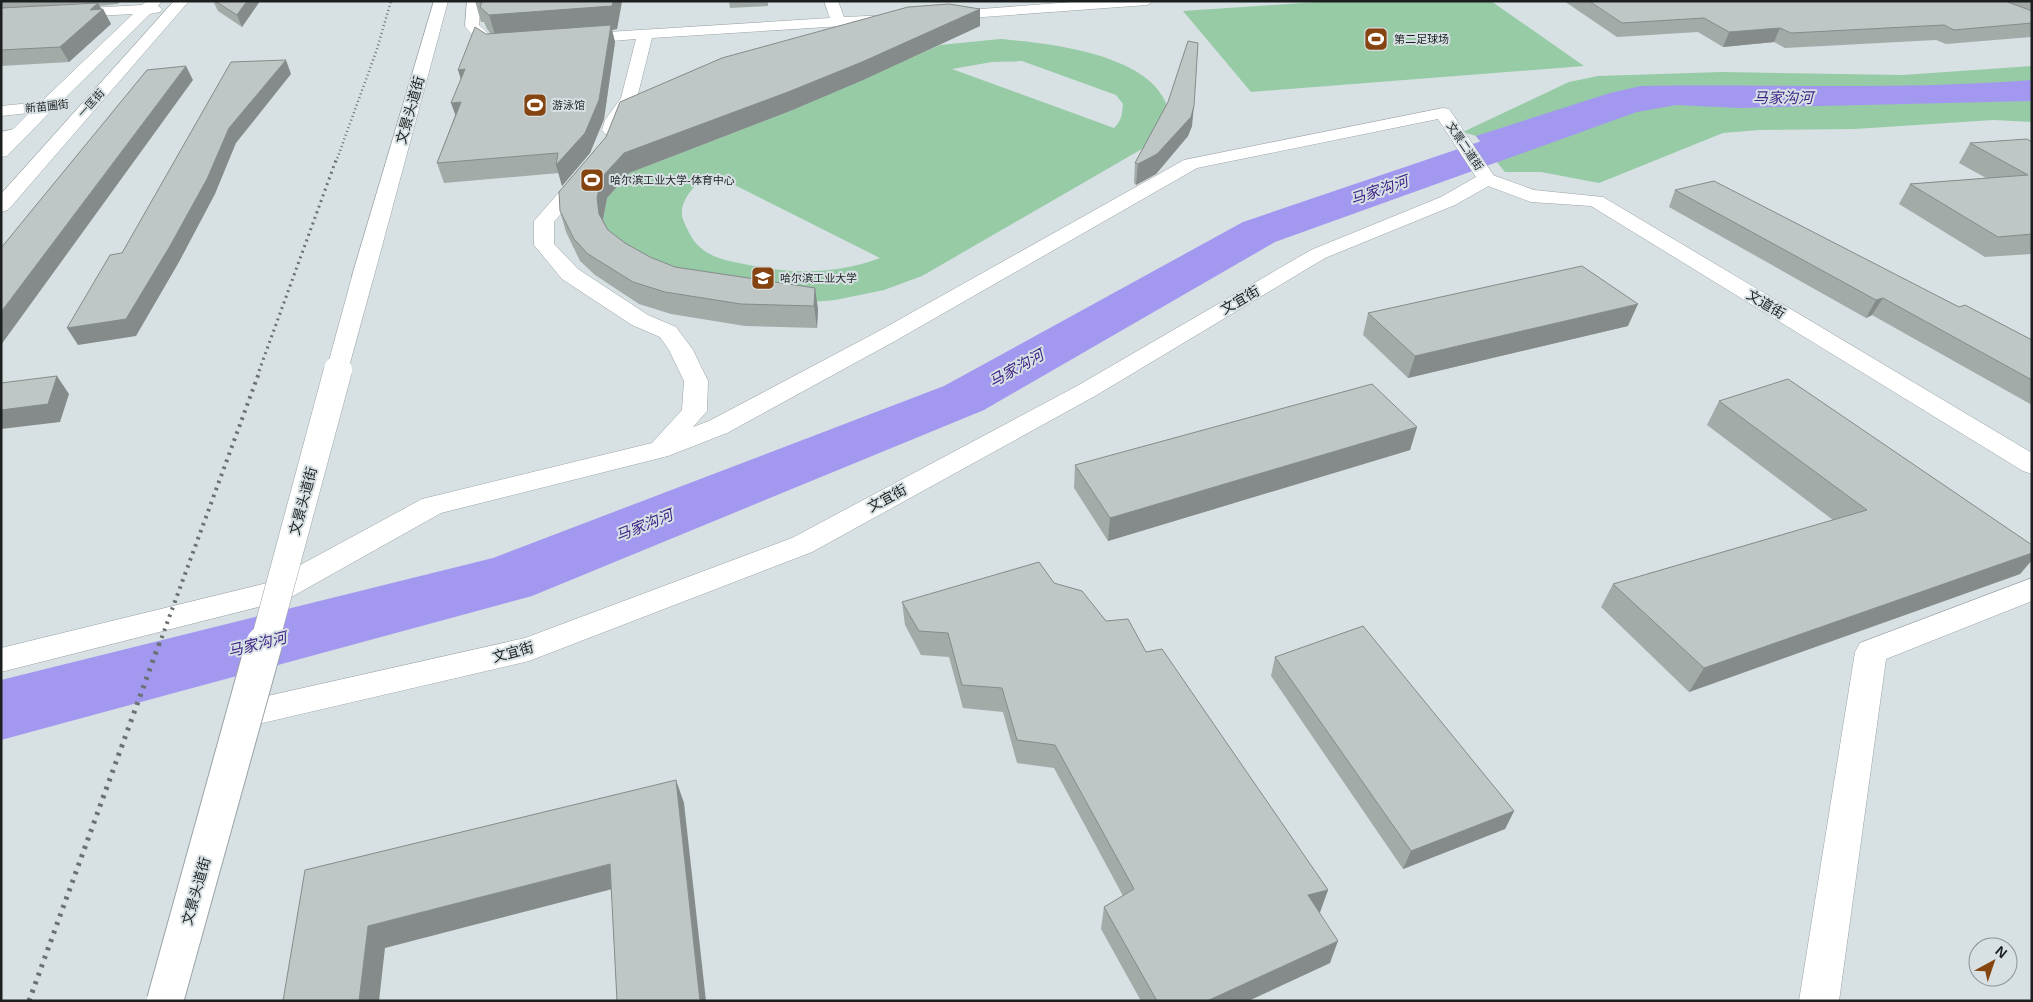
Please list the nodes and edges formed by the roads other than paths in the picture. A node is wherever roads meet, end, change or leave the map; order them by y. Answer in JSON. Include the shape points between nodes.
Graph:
{"nodes":[{"id":1,"x":441,"y":1,"type":"edge"},
{"id":2,"x":474,"y":1,"type":"edge"},
{"id":3,"x":832,"y":1,"type":"edge"},
{"id":4,"x":1147,"y":1,"type":"edge"},
{"id":5,"x":1102,"y":3,"type":"edge"},
{"id":6,"x":179,"y":4,"type":"edge"},
{"id":7,"x":151,"y":5,"type":"edge"},
{"id":8,"x":1,"y":17,"type":"edge"},
{"id":9,"x":927,"y":17,"type":"edge"},
{"id":10,"x":907,"y":18,"type":"edge"},
{"id":11,"x":839,"y":23,"type":"junction"},
{"id":12,"x":645,"y":34,"type":"junction"},
{"id":13,"x":558,"y":40,"type":"edge"},
{"id":14,"x":520,"y":43,"type":"edge"},
{"id":15,"x":93,"y":101,"type":"junction"},
{"id":16,"x":46,"y":106,"type":"junction"},
{"id":17,"x":1,"y":111,"type":"edge"},
{"id":18,"x":68,"y":129,"type":"junction"},
{"id":19,"x":10,"y":133,"type":"edge"},
{"id":20,"x":1,"y":138,"type":"edge"},
{"id":21,"x":1,"y":152,"type":"edge"},
{"id":22,"x":1487,"y":178,"type":"junction"},
{"id":23,"x":1,"y":206,"type":"edge"},
{"id":24,"x":659,"y":450,"type":"junction"},
{"id":25,"x":2032,"y":466,"type":"edge"},
{"id":26,"x":2032,"y":589,"type":"edge"},
{"id":27,"x":1,"y":660,"type":"edge"},
{"id":28,"x":245,"y":714,"type":"junction"},
{"id":29,"x":165,"y":1001,"type":"edge"},
{"id":30,"x":1819,"y":1001,"type":"edge"}],
"edges":[{"from":1,"to":28,"type":"street","name":"文景头道街","bridge":true},
{"from":2,"to":14,"type":"street","via":[[472,26],[491,45]]},
{"from":3,"to":11,"type":"street"},
{"from":4,"to":5,"type":"street"},
{"from":5,"to":9,"type":"street"},
{"from":6,"to":7,"type":"street"},
{"from":6,"to":15,"type":"street","name":"一匡街"},
{"from":7,"to":8,"type":"street"},
{"from":7,"to":16,"type":"street"},
{"from":10,"to":11,"type":"street"},
{"from":11,"to":12,"type":"street"},
{"from":12,"to":13,"type":"street"},
{"from":12,"to":24,"type":"street","via":[[629,98],[614,120],[600,156],[544,221],[544,245],[570,274],[640,320],[668,332],[681,350],[696,381],[694,411]]},
{"from":15,"to":16,"type":"street","name":"新苗圃街"},
{"from":15,"to":18,"type":"street","name":"一匡街"},
{"from":16,"to":17,"type":"street","name":"新苗圃街"},
{"from":16,"to":19,"type":"street"},
{"from":18,"to":19,"type":"street","name":"新苗圃街"},
{"from":18,"to":23,"type":"street","name":"一匡街"},
{"from":19,"to":20,"type":"street","name":"新苗圃街"},
{"from":19,"to":21,"type":"street"},
{"from":22,"to":24,"type":"street","name":"文景二道街","via":[[1446,117],[1191,164],[887,336],[718,427]]},
{"from":22,"to":25,"type":"street","name":"文道街","via":[[1531,196],[1596,201]]},
{"from":22,"to":28,"type":"street","name":"文宜街","via":[[1448,201],[1318,254],[1086,391],[802,545],[529,649]]},
{"from":24,"to":27,"type":"street","via":[[432,506],[275,592]]},
{"from":26,"to":30,"type":"street","via":[[1871,652]]},
{"from":28,"to":29,"type":"street","name":"文景头道街","bridge":true}]}
